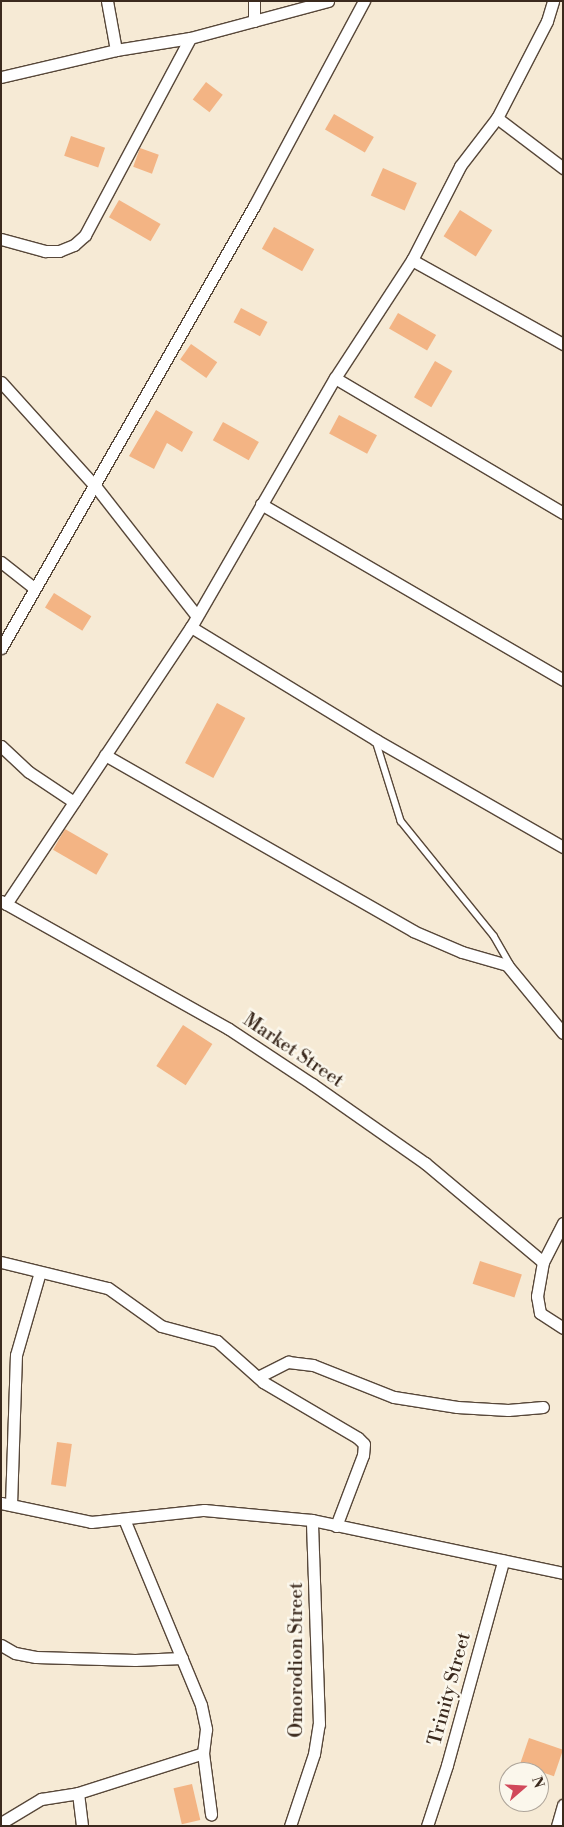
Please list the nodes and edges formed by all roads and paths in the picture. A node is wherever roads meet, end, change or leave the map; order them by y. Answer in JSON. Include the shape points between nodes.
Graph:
{"nodes":[{"id":1,"x":107,"y":1,"type":"edge"},
{"id":2,"x":254,"y":1,"type":"edge"},
{"id":3,"x":328,"y":1,"type":"edge"},
{"id":4,"x":364,"y":1,"type":"edge"},
{"id":5,"x":553,"y":1,"type":"edge"},
{"id":6,"x":254,"y":21,"type":"junction"},
{"id":7,"x":190,"y":38,"type":"junction"},
{"id":8,"x":116,"y":50,"type":"junction"},
{"id":9,"x":1,"y":77,"type":"edge"},
{"id":10,"x":497,"y":118,"type":"junction"},
{"id":11,"x":563,"y":168,"type":"edge"},
{"id":12,"x":1,"y":239,"type":"edge"},
{"id":13,"x":412,"y":260,"type":"junction"},
{"id":14,"x":563,"y":344,"type":"edge"},
{"id":15,"x":335,"y":378,"type":"junction"},
{"id":16,"x":1,"y":382,"type":"edge"},
{"id":17,"x":96,"y":487,"type":"junction"},
{"id":18,"x":261,"y":504,"type":"junction"},
{"id":19,"x":563,"y":513,"type":"edge"},
{"id":20,"x":1,"y":562,"type":"edge"},
{"id":21,"x":34,"y":588,"type":"junction"},
{"id":22,"x":196,"y":615,"type":"junction"},
{"id":23,"x":191,"y":627,"type":"junction"},
{"id":24,"x":1,"y":648,"type":"edge"},
{"id":25,"x":563,"y":680,"type":"edge"},
{"id":26,"x":376,"y":740,"type":"junction"},
{"id":27,"x":1,"y":746,"type":"edge"},
{"id":28,"x":105,"y":755,"type":"junction"},
{"id":29,"x":74,"y":802,"type":"junction"},
{"id":30,"x":563,"y":847,"type":"edge"},
{"id":31,"x":4,"y":902,"type":"edge"},
{"id":32,"x":516,"y":973,"type":"junction"},
{"id":33,"x":563,"y":1033,"type":"edge"},
{"id":34,"x":562,"y":1225,"type":"edge"},
{"id":35,"x":1,"y":1262,"type":"edge"},
{"id":36,"x":543,"y":1262,"type":"junction"},
{"id":37,"x":40,"y":1272,"type":"junction"},
{"id":38,"x":563,"y":1328,"type":"edge"},
{"id":39,"x":258,"y":1377,"type":"junction"},
{"id":40,"x":544,"y":1407,"type":"dead end"},
{"id":41,"x":6,"y":1504,"type":"edge"},
{"id":42,"x":124,"y":1519,"type":"junction"},
{"id":43,"x":312,"y":1520,"type":"junction"},
{"id":44,"x":336,"y":1526,"type":"junction"},
{"id":45,"x":503,"y":1561,"type":"junction"},
{"id":46,"x":563,"y":1573,"type":"edge"},
{"id":47,"x":1,"y":1646,"type":"edge"},
{"id":48,"x":182,"y":1658,"type":"junction"},
{"id":49,"x":203,"y":1753,"type":"junction"},
{"id":50,"x":78,"y":1793,"type":"junction"},
{"id":51,"x":563,"y":1805,"type":"edge"},
{"id":52,"x":211,"y":1814,"type":"dead end"},
{"id":53,"x":1,"y":1823,"type":"edge"},
{"id":54,"x":82,"y":1826,"type":"edge"},
{"id":55,"x":290,"y":1826,"type":"edge"},
{"id":56,"x":428,"y":1826,"type":"edge"},
{"id":57,"x":557,"y":1826,"type":"edge"}],
"edges":[{"from":1,"to":8,"type":"street"},
{"from":2,"to":6,"type":"street"},
{"from":3,"to":6,"type":"street"},
{"from":4,"to":17,"type":"street","via":[[254,206]]},
{"from":5,"to":10,"type":"street","via":[[547,20]]},
{"from":6,"to":7,"type":"street"},
{"from":7,"to":8,"type":"street"},
{"from":7,"to":12,"type":"street","via":[[85,234],[59,251],[45,251]]},
{"from":8,"to":9,"type":"street"},
{"from":10,"to":11,"type":"street"},
{"from":10,"to":13,"type":"street","via":[[460,166]]},
{"from":13,"to":14,"type":"street"},
{"from":13,"to":15,"type":"street"},
{"from":15,"to":18,"type":"street"},
{"from":15,"to":19,"type":"street"},
{"from":16,"to":17,"type":"street"},
{"from":17,"to":21,"type":"street"},
{"from":17,"to":22,"type":"street"},
{"from":18,"to":22,"type":"street"},
{"from":18,"to":25,"type":"street"},
{"from":20,"to":21,"type":"street"},
{"from":21,"to":24,"type":"street"},
{"from":22,"to":23,"type":"street"},
{"from":23,"to":26,"type":"street"},
{"from":23,"to":28,"type":"street"},
{"from":26,"to":30,"type":"street"},
{"from":26,"to":32,"type":"lane","via":[[402,821],[494,936]]},
{"from":27,"to":29,"type":"street","via":[[29,772]]},
{"from":28,"to":29,"type":"street"},
{"from":28,"to":32,"type":"street","via":[[413,930],[462,952],[507,965]]},
{"from":29,"to":31,"type":"street"},
{"from":31,"to":36,"type":"street","name":"Market Street","via":[[229,1029],[312,1084],[425,1163]]},
{"from":32,"to":33,"type":"street"},
{"from":34,"to":36,"type":"street"},
{"from":35,"to":37,"type":"street"},
{"from":36,"to":38,"type":"street","via":[[537,1296],[540,1313]]},
{"from":37,"to":39,"type":"street","via":[[108,1288],[161,1326],[217,1341]]},
{"from":37,"to":41,"type":"street","via":[[16,1355]]},
{"from":39,"to":40,"type":"street","via":[[288,1362],[313,1365],[394,1397],[457,1407],[508,1410]]},
{"from":39,"to":44,"type":"street","via":[[364,1444],[363,1455]]},
{"from":41,"to":42,"type":"street","via":[[91,1522]]},
{"from":42,"to":43,"type":"street","via":[[204,1510]]},
{"from":42,"to":48,"type":"street"},
{"from":43,"to":44,"type":"street"},
{"from":43,"to":55,"type":"street","name":"Omorodion Street","via":[[319,1724],[314,1754]]},
{"from":44,"to":45,"type":"street"},
{"from":45,"to":46,"type":"street"},
{"from":45,"to":56,"type":"street","name":"Trinity Street","via":[[448,1765]]},
{"from":47,"to":48,"type":"street","via":[[36,1657]]},
{"from":48,"to":49,"type":"street","via":[[201,1705],[206,1729]]},
{"from":49,"to":50,"type":"street"},
{"from":49,"to":52,"type":"street"},
{"from":50,"to":53,"type":"street","via":[[40,1799]]},
{"from":50,"to":54,"type":"street"},
{"from":51,"to":57,"type":"street"}]}
